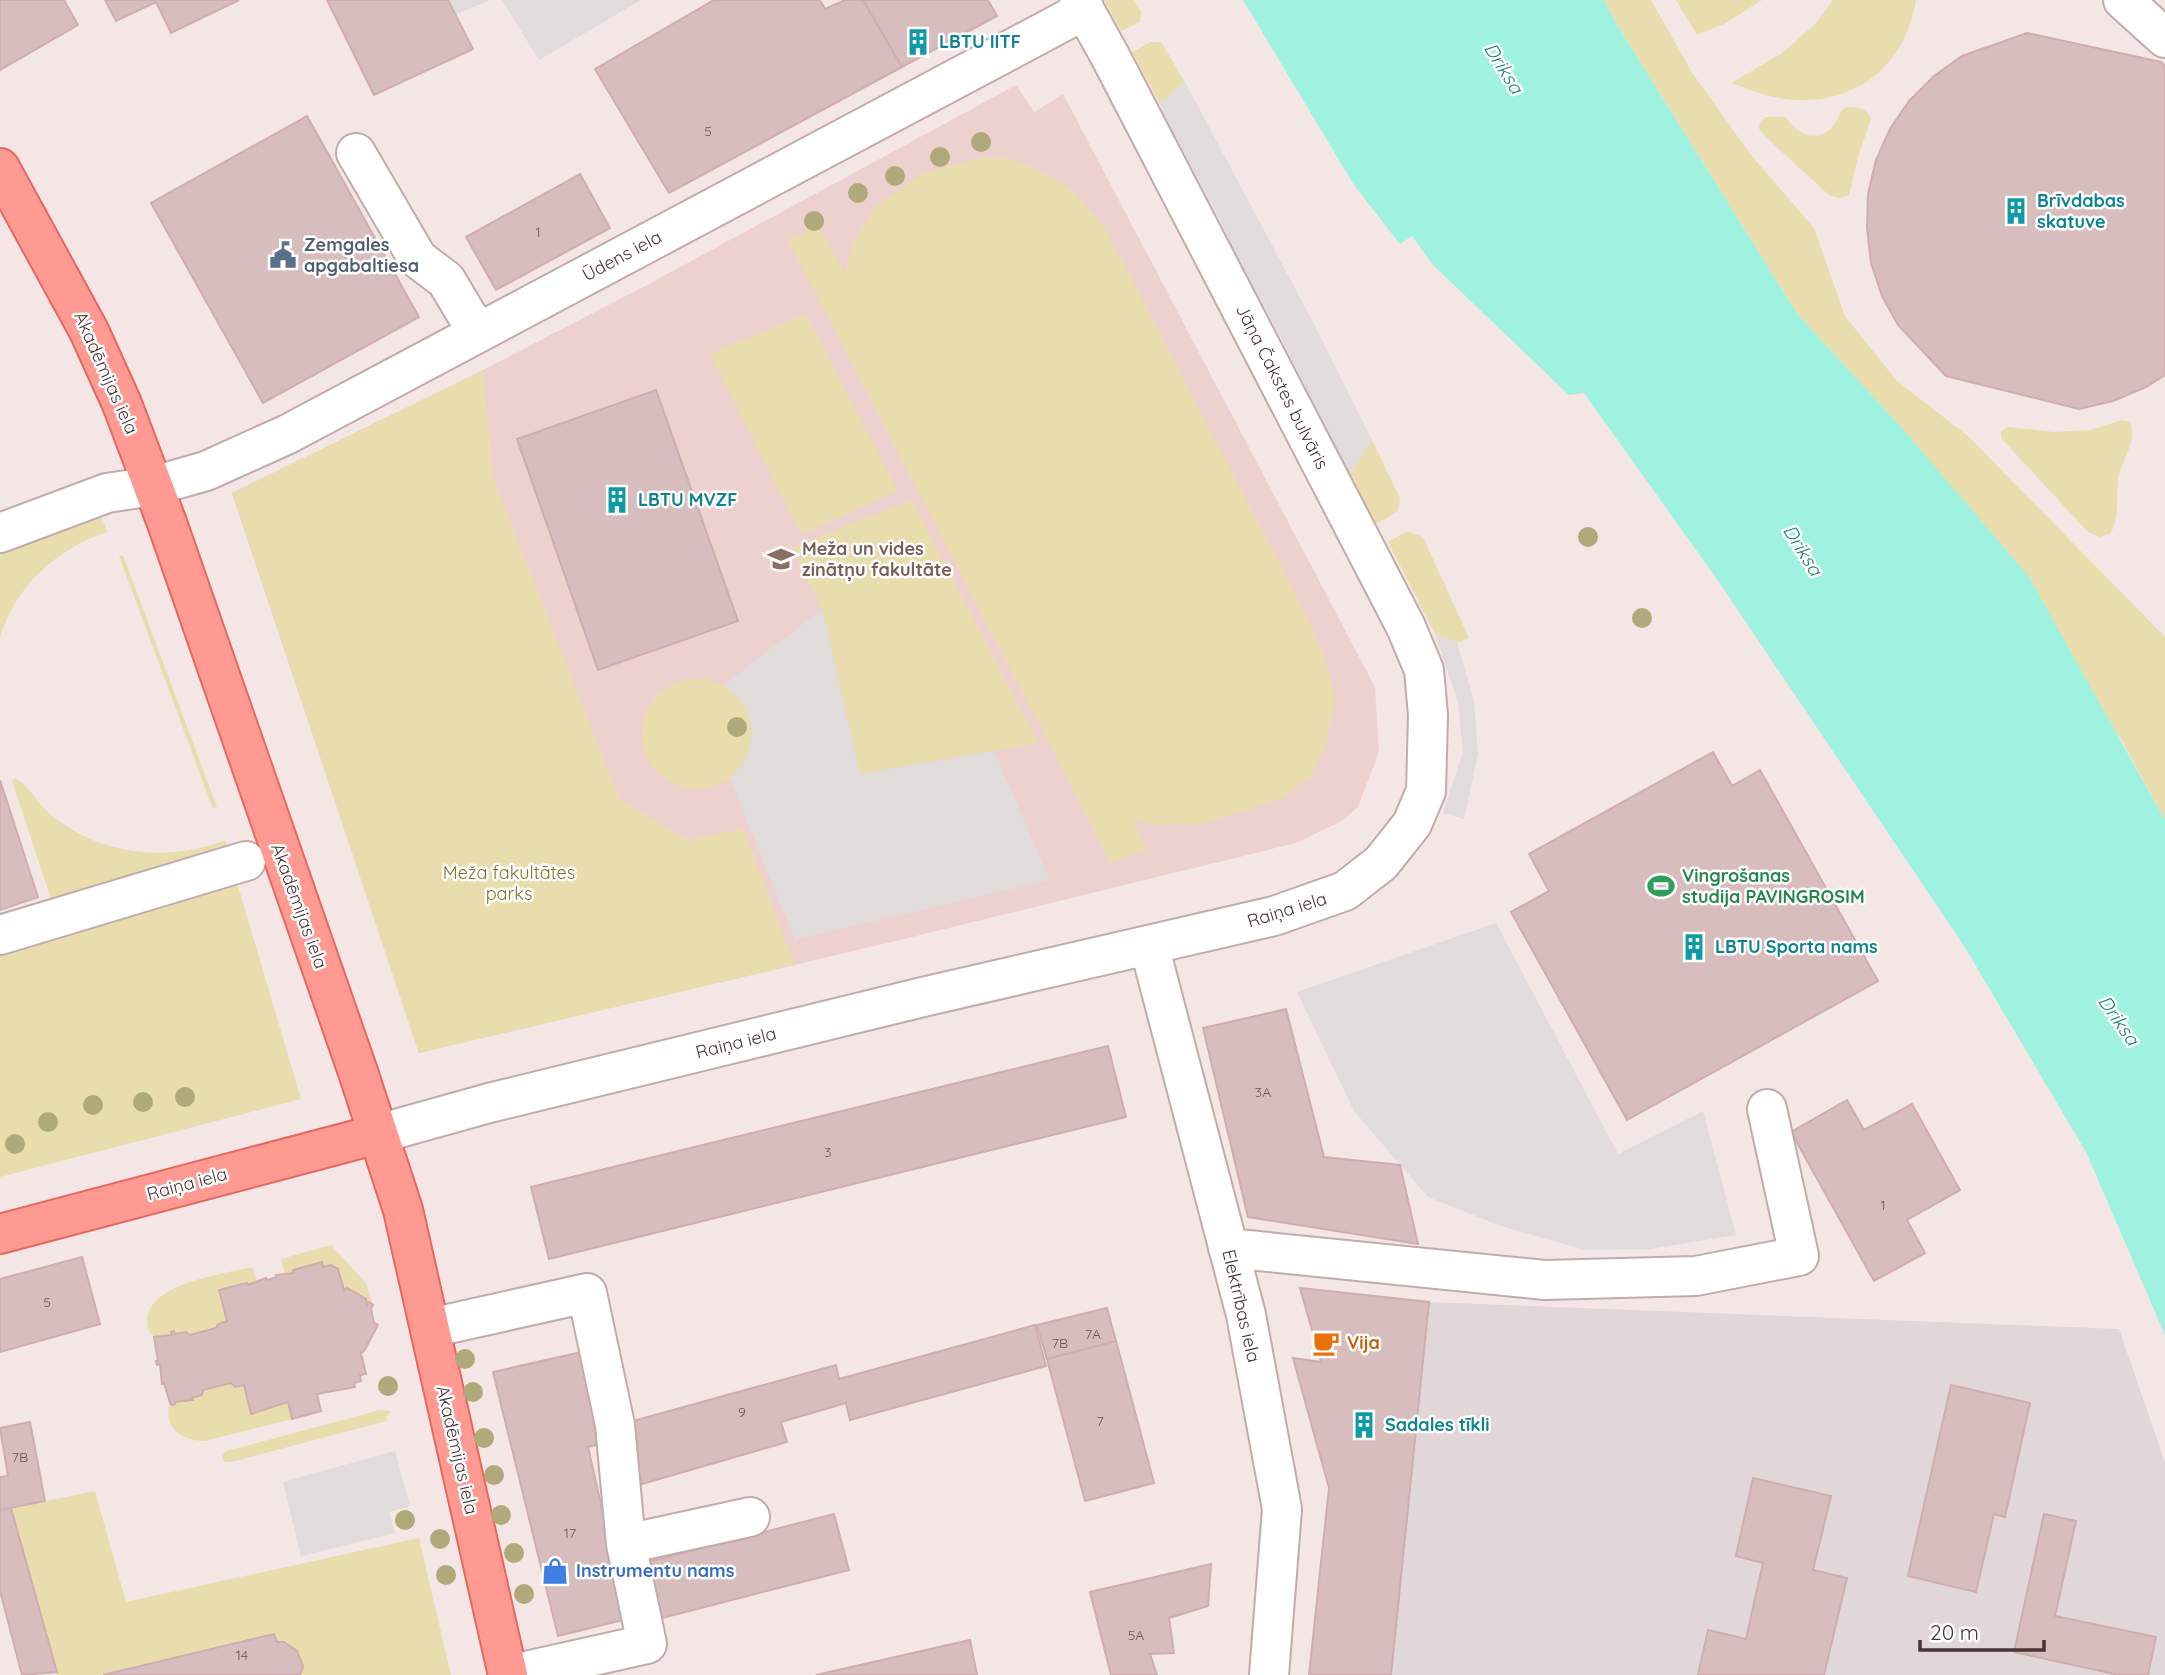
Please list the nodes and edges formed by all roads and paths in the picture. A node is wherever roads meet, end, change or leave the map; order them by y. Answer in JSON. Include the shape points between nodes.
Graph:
{"nodes":[{"id":1,"x":2123,"y":0,"type":"edge"},
{"id":2,"x":1082,"y":5,"type":"edge"},
{"id":3,"x":2165,"y":38,"type":"edge"},
{"id":4,"x":356,"y":153,"type":"dead end"},
{"id":5,"x":0,"y":168,"type":"edge"},
{"id":6,"x":477,"y":332,"type":"junction"},
{"id":7,"x":153,"y":486,"type":"junction"},
{"id":8,"x":0,"y":533,"type":"edge"},
{"id":9,"x":1426,"y":790,"type":"joint"},
{"id":10,"x":246,"y":861,"type":"dead end"},
{"id":11,"x":0,"y":935,"type":"edge"},
{"id":12,"x":1149,"y":945,"type":"junction"},
{"id":13,"x":1767,"y":1109,"type":"dead end"},
{"id":14,"x":377,"y":1133,"type":"junction"},
{"id":15,"x":0,"y":1234,"type":"edge"},
{"id":16,"x":1228,"y":1248,"type":"junction"},
{"id":17,"x":429,"y":1328,"type":"junction"},
{"id":18,"x":750,"y":1517,"type":"dead end"},
{"id":19,"x":626,"y":1544,"type":"junction"},
{"id":20,"x":508,"y":1675,"type":"edge"},
{"id":21,"x":1269,"y":1675,"type":"edge"}],
"edges":[{"from":1,"to":3,"type":"street"},
{"from":2,"to":6,"type":"street","name":"Ūdens iela"},
{"from":2,"to":9,"type":"street","name":"Jāņa Čakstes bulvāris","via":[[1406,627],[1423,670],[1428,715]]},
{"from":4,"to":6,"type":"street","via":[[418,260],[446,280]]},
{"from":5,"to":7,"type":"main road","name":"Akadēmijas iela","via":[[89,331]]},
{"from":6,"to":7,"type":"street","name":"Ūdens iela","via":[[288,434],[206,471]]},
{"from":7,"to":8,"type":"street","name":"Ūdens iela","via":[[107,493]]},
{"from":7,"to":14,"type":"main road","name":"Akadēmijas iela"},
{"from":9,"to":12,"type":"street","name":"Raiņa iela","via":[[1412,824],[1381,863],[1345,891],[1274,916]]},
{"from":10,"to":11,"type":"street"},
{"from":12,"to":14,"type":"street","name":"Raiņa iela"},
{"from":12,"to":16,"type":"street","name":"Elektrības iela"},
{"from":13,"to":16,"type":"street","via":[[1799,1256],[1696,1276],[1545,1280]]},
{"from":14,"to":15,"type":"main road","name":"Raiņa iela"},
{"from":14,"to":17,"type":"main road","name":"Akadēmijas iela","via":[[403,1210]]},
{"from":16,"to":21,"type":"street","name":"Elektrības iela","via":[[1246,1315],[1282,1509]]},
{"from":17,"to":19,"type":"street","via":[[587,1293],[615,1425]]},
{"from":17,"to":20,"type":"main road","name":"Akadēmijas iela"},
{"from":18,"to":19,"type":"street"},
{"from":19,"to":20,"type":"street","via":[[647,1644]]}]}
